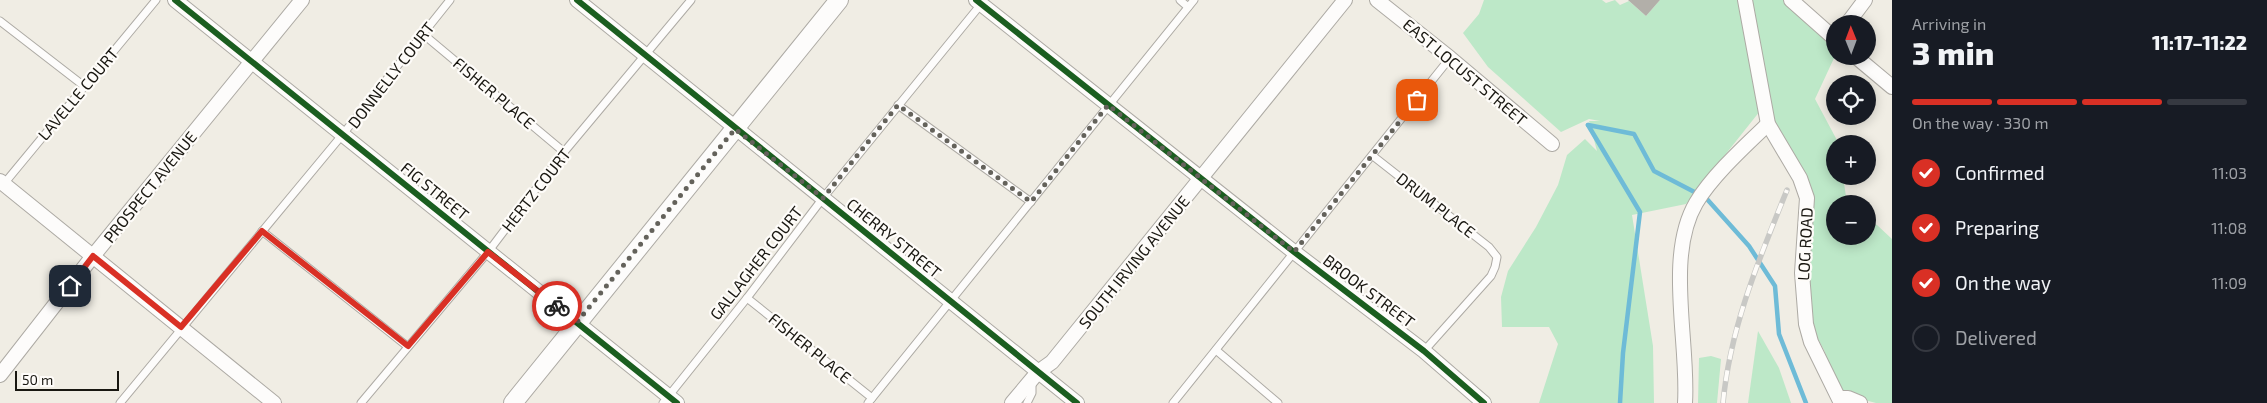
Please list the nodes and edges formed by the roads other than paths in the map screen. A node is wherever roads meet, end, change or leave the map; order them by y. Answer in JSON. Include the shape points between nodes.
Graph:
{"nodes":[{"id":1,"x":156,"y":0,"type":"edge"},
{"id":2,"x":175,"y":0,"type":"edge"},
{"id":3,"x":302,"y":0,"type":"edge"},
{"id":4,"x":450,"y":0,"type":"edge"},
{"id":5,"x":577,"y":0,"type":"edge"},
{"id":6,"x":691,"y":0,"type":"edge"},
{"id":7,"x":839,"y":0,"type":"edge"},
{"id":8,"x":1180,"y":0,"type":"edge"},
{"id":9,"x":1194,"y":0,"type":"edge"},
{"id":10,"x":1345,"y":0,"type":"edge"},
{"id":11,"x":1378,"y":0,"type":"edge"},
{"id":12,"x":1745,"y":0,"type":"edge"},
{"id":13,"x":1791,"y":0,"type":"edge"},
{"id":14,"x":1865,"y":0,"type":"edge"},
{"id":15,"x":981,"y":1,"type":"edge"},
{"id":16,"x":1188,"y":7,"type":"junction"},
{"id":17,"x":1854,"y":15,"type":"edge"},
{"id":18,"x":0,"y":20,"type":"edge"},
{"id":19,"x":1826,"y":31,"type":"edge"},
{"id":20,"x":423,"y":34,"type":"junction"},
{"id":21,"x":645,"y":55,"type":"junction"},
{"id":22,"x":1450,"y":58,"type":"junction"},
{"id":23,"x":253,"y":61,"type":"junction"},
{"id":24,"x":1866,"y":65,"type":"edge"},
{"id":25,"x":84,"y":86,"type":"junction"},
{"id":26,"x":1892,"y":87,"type":"edge"},
{"id":27,"x":898,"y":105,"type":"junction"},
{"id":28,"x":1108,"y":105,"type":"junction"},
{"id":29,"x":1768,"y":124,"type":"junction"},
{"id":30,"x":735,"y":129,"type":"junction"},
{"id":31,"x":343,"y":134,"type":"junction"},
{"id":32,"x":1552,"y":144,"type":"dead end"},
{"id":33,"x":564,"y":152,"type":"junction"},
{"id":34,"x":1372,"y":156,"type":"junction"},
{"id":35,"x":1202,"y":179,"type":"junction"},
{"id":36,"x":1,"y":184,"type":"edge"},
{"id":37,"x":823,"y":198,"type":"junction"},
{"id":38,"x":1031,"y":202,"type":"junction"},
{"id":39,"x":262,"y":231,"type":"junction"},
{"id":40,"x":488,"y":252,"type":"junction"},
{"id":41,"x":1294,"y":252,"type":"junction"},
{"id":42,"x":93,"y":256,"type":"junction"},
{"id":43,"x":747,"y":298,"type":"junction"},
{"id":44,"x":951,"y":302,"type":"junction"},
{"id":45,"x":577,"y":322,"type":"junction"},
{"id":46,"x":181,"y":327,"type":"junction"},
{"id":47,"x":408,"y":346,"type":"junction"},
{"id":48,"x":1216,"y":350,"type":"junction"},
{"id":49,"x":1424,"y":351,"type":"junction"},
{"id":50,"x":0,"y":375,"type":"edge"},
{"id":51,"x":1035,"y":375,"type":"junction"},
{"id":52,"x":1841,"y":400,"type":"edge"},
{"id":53,"x":670,"y":401,"type":"edge"},
{"id":54,"x":870,"y":401,"type":"edge"},
{"id":55,"x":120,"y":403,"type":"edge"},
{"id":56,"x":274,"y":403,"type":"edge"},
{"id":57,"x":361,"y":403,"type":"edge"},
{"id":58,"x":513,"y":403,"type":"edge"},
{"id":59,"x":1012,"y":403,"type":"edge"},
{"id":60,"x":1027,"y":403,"type":"edge"},
{"id":61,"x":1077,"y":403,"type":"edge"},
{"id":62,"x":1173,"y":403,"type":"edge"},
{"id":63,"x":1278,"y":403,"type":"edge"},
{"id":64,"x":1484,"y":403,"type":"edge"},
{"id":65,"x":1686,"y":403,"type":"edge"},
{"id":66,"x":1860,"y":403,"type":"edge"}],
"edges":[{"from":1,"to":25,"type":"lane","name":"LAVELLE COURT"},
{"from":2,"to":23,"type":"street","name":"FIG STREET"},
{"from":3,"to":23,"type":"street","name":"PROSPECT AVENUE"},
{"from":4,"to":20,"type":"lane","name":"DONNELLY COURT"},
{"from":5,"to":21,"type":"street","name":"CHERRY STREET"},
{"from":6,"to":21,"type":"lane","name":"HERTZ COURT"},
{"from":7,"to":30,"type":"street"},
{"from":8,"to":16,"type":"lane"},
{"from":9,"to":16,"type":"lane"},
{"from":10,"to":35,"type":"street","name":"SOUTH IRVING AVENUE"},
{"from":11,"to":22,"type":"street","name":"EAST LOCUST STREET"},
{"from":12,"to":29,"type":"street","name":"LOG ROAD"},
{"from":13,"to":19,"type":"street"},
{"from":14,"to":17,"type":"street"},
{"from":15,"to":27,"type":"lane","name":"GALLAGHER COURT"},
{"from":15,"to":28,"type":"street","name":"BROOK STREET"},
{"from":16,"to":28,"type":"lane"},
{"from":18,"to":25,"type":"lane"},
{"from":20,"to":31,"type":"lane","name":"DONNELLY COURT"},
{"from":20,"to":33,"type":"lane","name":"FISHER PLACE"},
{"from":21,"to":30,"type":"street","name":"CHERRY STREET"},
{"from":21,"to":33,"type":"lane","name":"HERTZ COURT"},
{"from":22,"to":32,"type":"street","name":"EAST LOCUST STREET"},
{"from":22,"to":34,"type":"lane"},
{"from":23,"to":31,"type":"street","name":"FIG STREET"},
{"from":23,"to":42,"type":"street","name":"PROSPECT AVENUE"},
{"from":24,"to":26,"type":"street"},
{"from":25,"to":36,"type":"lane","name":"LAVELLE COURT"},
{"from":27,"to":37,"type":"lane","name":"GALLAGHER COURT"},
{"from":27,"to":38,"type":"lane"},
{"from":28,"to":35,"type":"street","name":"BROOK STREET"},
{"from":28,"to":38,"type":"lane"},
{"from":29,"to":52,"type":"street","name":"LOG ROAD","via":[[1804,187],[1807,216],[1802,291],[1806,324]]},
{"from":29,"to":65,"type":"street","via":[[1706,189],[1692,213],[1684,241],[1681,270]]},
{"from":30,"to":37,"type":"street","name":"CHERRY STREET"},
{"from":30,"to":45,"type":"street"},
{"from":31,"to":39,"type":"lane","name":"DONNELLY COURT"},
{"from":31,"to":40,"type":"street","name":"FIG STREET"},
{"from":33,"to":40,"type":"lane","name":"HERTZ COURT"},
{"from":34,"to":41,"type":"lane"},
{"from":34,"to":49,"type":"lane","name":"DRUM PLACE","via":[[1489,247],[1497,257],[1491,276]]},
{"from":35,"to":41,"type":"street","name":"BROOK STREET"},
{"from":35,"to":51,"type":"street","name":"SOUTH IRVING AVENUE","via":[[1052,362]]},
{"from":36,"to":42,"type":"street"},
{"from":37,"to":43,"type":"lane","name":"GALLAGHER COURT"},
{"from":37,"to":44,"type":"street","name":"CHERRY STREET"},
{"from":38,"to":44,"type":"lane"},
{"from":39,"to":46,"type":"lane","name":"DONNELLY COURT"},
{"from":39,"to":47,"type":"lane"},
{"from":40,"to":45,"type":"street","name":"FIG STREET"},
{"from":40,"to":47,"type":"lane","name":"HERTZ COURT"},
{"from":41,"to":48,"type":"lane"},
{"from":41,"to":49,"type":"street","name":"BROOK STREET"},
{"from":42,"to":46,"type":"street"},
{"from":42,"to":50,"type":"street","name":"PROSPECT AVENUE"},
{"from":43,"to":53,"type":"lane","name":"GALLAGHER COURT"},
{"from":43,"to":54,"type":"lane","name":"FISHER PLACE"},
{"from":44,"to":51,"type":"street","name":"CHERRY STREET"},
{"from":44,"to":54,"type":"lane"},
{"from":45,"to":53,"type":"street","name":"FIG STREET"},
{"from":45,"to":58,"type":"street"},
{"from":46,"to":55,"type":"lane","name":"DONNELLY COURT"},
{"from":46,"to":56,"type":"street"},
{"from":47,"to":57,"type":"lane","name":"HERTZ COURT"},
{"from":48,"to":62,"type":"lane"},
{"from":48,"to":63,"type":"lane"},
{"from":49,"to":64,"type":"street","name":"BROOK STREET"},
{"from":51,"to":59,"type":"street","name":"SOUTH IRVING AVENUE"},
{"from":51,"to":60,"type":"lane"},
{"from":51,"to":61,"type":"street","name":"CHERRY STREET"},
{"from":52,"to":66,"type":"street","via":[[1848,398]]}]}
